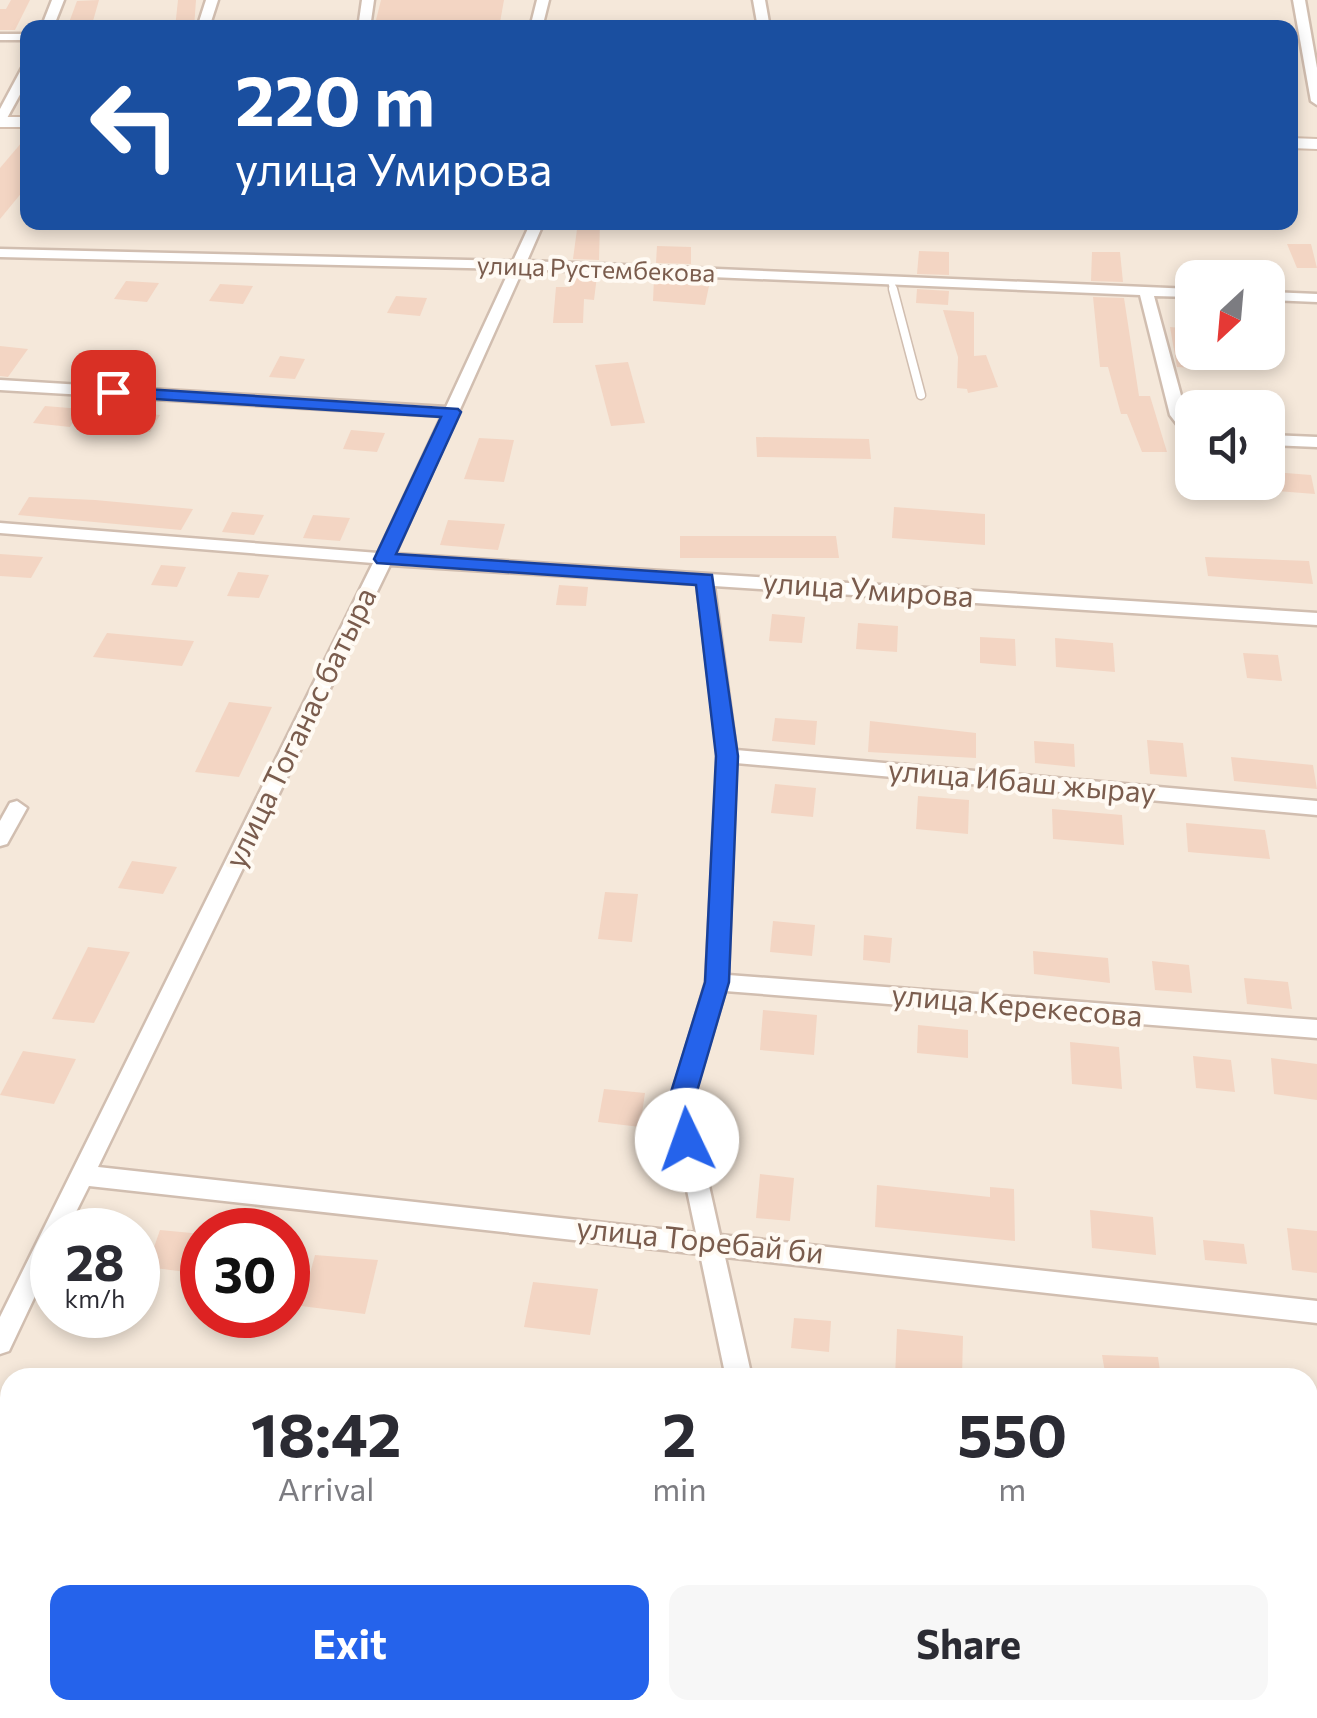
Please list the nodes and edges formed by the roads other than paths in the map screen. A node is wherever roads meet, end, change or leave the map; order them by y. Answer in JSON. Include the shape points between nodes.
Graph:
{"nodes":[{"id":1,"x":1299,"y":0,"type":"edge"},
{"id":2,"x":1298,"y":50,"type":"edge"},
{"id":3,"x":1308,"y":50,"type":"junction"},
{"id":4,"x":20,"y":83,"type":"edge"},
{"id":5,"x":1317,"y":102,"type":"edge"},
{"id":6,"x":0,"y":121,"type":"edge"},
{"id":7,"x":535,"y":230,"type":"edge"},
{"id":8,"x":0,"y":252,"type":"edge"},
{"id":9,"x":521,"y":265,"type":"junction"},
{"id":10,"x":891,"y":280,"type":"junction"},
{"id":11,"x":1146,"y":291,"type":"junction"},
{"id":12,"x":1175,"y":292,"type":"edge"},
{"id":13,"x":1285,"y":297,"type":"edge"},
{"id":14,"x":1317,"y":298,"type":"edge"},
{"id":15,"x":0,"y":385,"type":"edge"},
{"id":16,"x":921,"y":395,"type":"dead end"},
{"id":17,"x":1175,"y":403,"type":"edge"},
{"id":18,"x":452,"y":412,"type":"junction"},
{"id":19,"x":1285,"y":441,"type":"edge"},
{"id":20,"x":1317,"y":442,"type":"edge"},
{"id":21,"x":0,"y":528,"type":"edge"},
{"id":22,"x":384,"y":559,"type":"junction"},
{"id":23,"x":705,"y":580,"type":"junction"},
{"id":24,"x":1317,"y":619,"type":"edge"},
{"id":25,"x":727,"y":756,"type":"junction"},
{"id":26,"x":16,"y":808,"type":"dead end"},
{"id":27,"x":1317,"y":808,"type":"edge"},
{"id":28,"x":0,"y":839,"type":"edge"},
{"id":29,"x":717,"y":982,"type":"junction"},
{"id":30,"x":1317,"y":1029,"type":"edge"},
{"id":31,"x":82,"y":1175,"type":"junction"},
{"id":32,"x":66,"y":1208,"type":"edge"},
{"id":33,"x":709,"y":1242,"type":"junction"},
{"id":34,"x":30,"y":1282,"type":"edge"},
{"id":35,"x":1317,"y":1312,"type":"edge"},
{"id":36,"x":0,"y":1343,"type":"edge"},
{"id":37,"x":737,"y":1368,"type":"edge"}],
"edges":[{"from":1,"to":3,"type":"street"},
{"from":2,"to":3,"type":"street"},
{"from":3,"to":5,"type":"street"},
{"from":4,"to":6,"type":"street"},
{"from":7,"to":9,"type":"street","name":"улица Тоганас батыра"},
{"from":8,"to":9,"type":"street","name":"улица Рустембекова"},
{"from":9,"to":10,"type":"street","name":"улица Рустембекова"},
{"from":9,"to":18,"type":"street","name":"улица Тоганас батыра"},
{"from":10,"to":11,"type":"street","name":"улица Рустембекова"},
{"from":10,"to":16,"type":"lane"},
{"from":11,"to":12,"type":"street","name":"улица Рустембекова"},
{"from":11,"to":17,"type":"street"},
{"from":13,"to":14,"type":"street"},
{"from":15,"to":18,"type":"street"},
{"from":18,"to":22,"type":"street","name":"улица Тоганас батыра"},
{"from":19,"to":20,"type":"street"},
{"from":21,"to":22,"type":"street","name":"улица Умирова"},
{"from":22,"to":23,"type":"street","name":"улица Умирова"},
{"from":22,"to":31,"type":"street","name":"улица Тоганас батыра"},
{"from":23,"to":24,"type":"street","name":"улица Умирова"},
{"from":23,"to":25,"type":"street"},
{"from":25,"to":27,"type":"street","name":"улица Ибаш жырау"},
{"from":25,"to":29,"type":"street"},
{"from":26,"to":28,"type":"street"},
{"from":29,"to":30,"type":"street","name":"улица Керекесова"},
{"from":29,"to":33,"type":"street","via":[[680,1105]]},
{"from":31,"to":32,"type":"street","name":"улица Тоганас батыра"},
{"from":31,"to":33,"type":"street","name":"улица Торебай би"},
{"from":33,"to":35,"type":"street","name":"улица Торебай би"},
{"from":33,"to":37,"type":"street"},
{"from":34,"to":36,"type":"street","name":"улица Тоганас батыра"}]}
